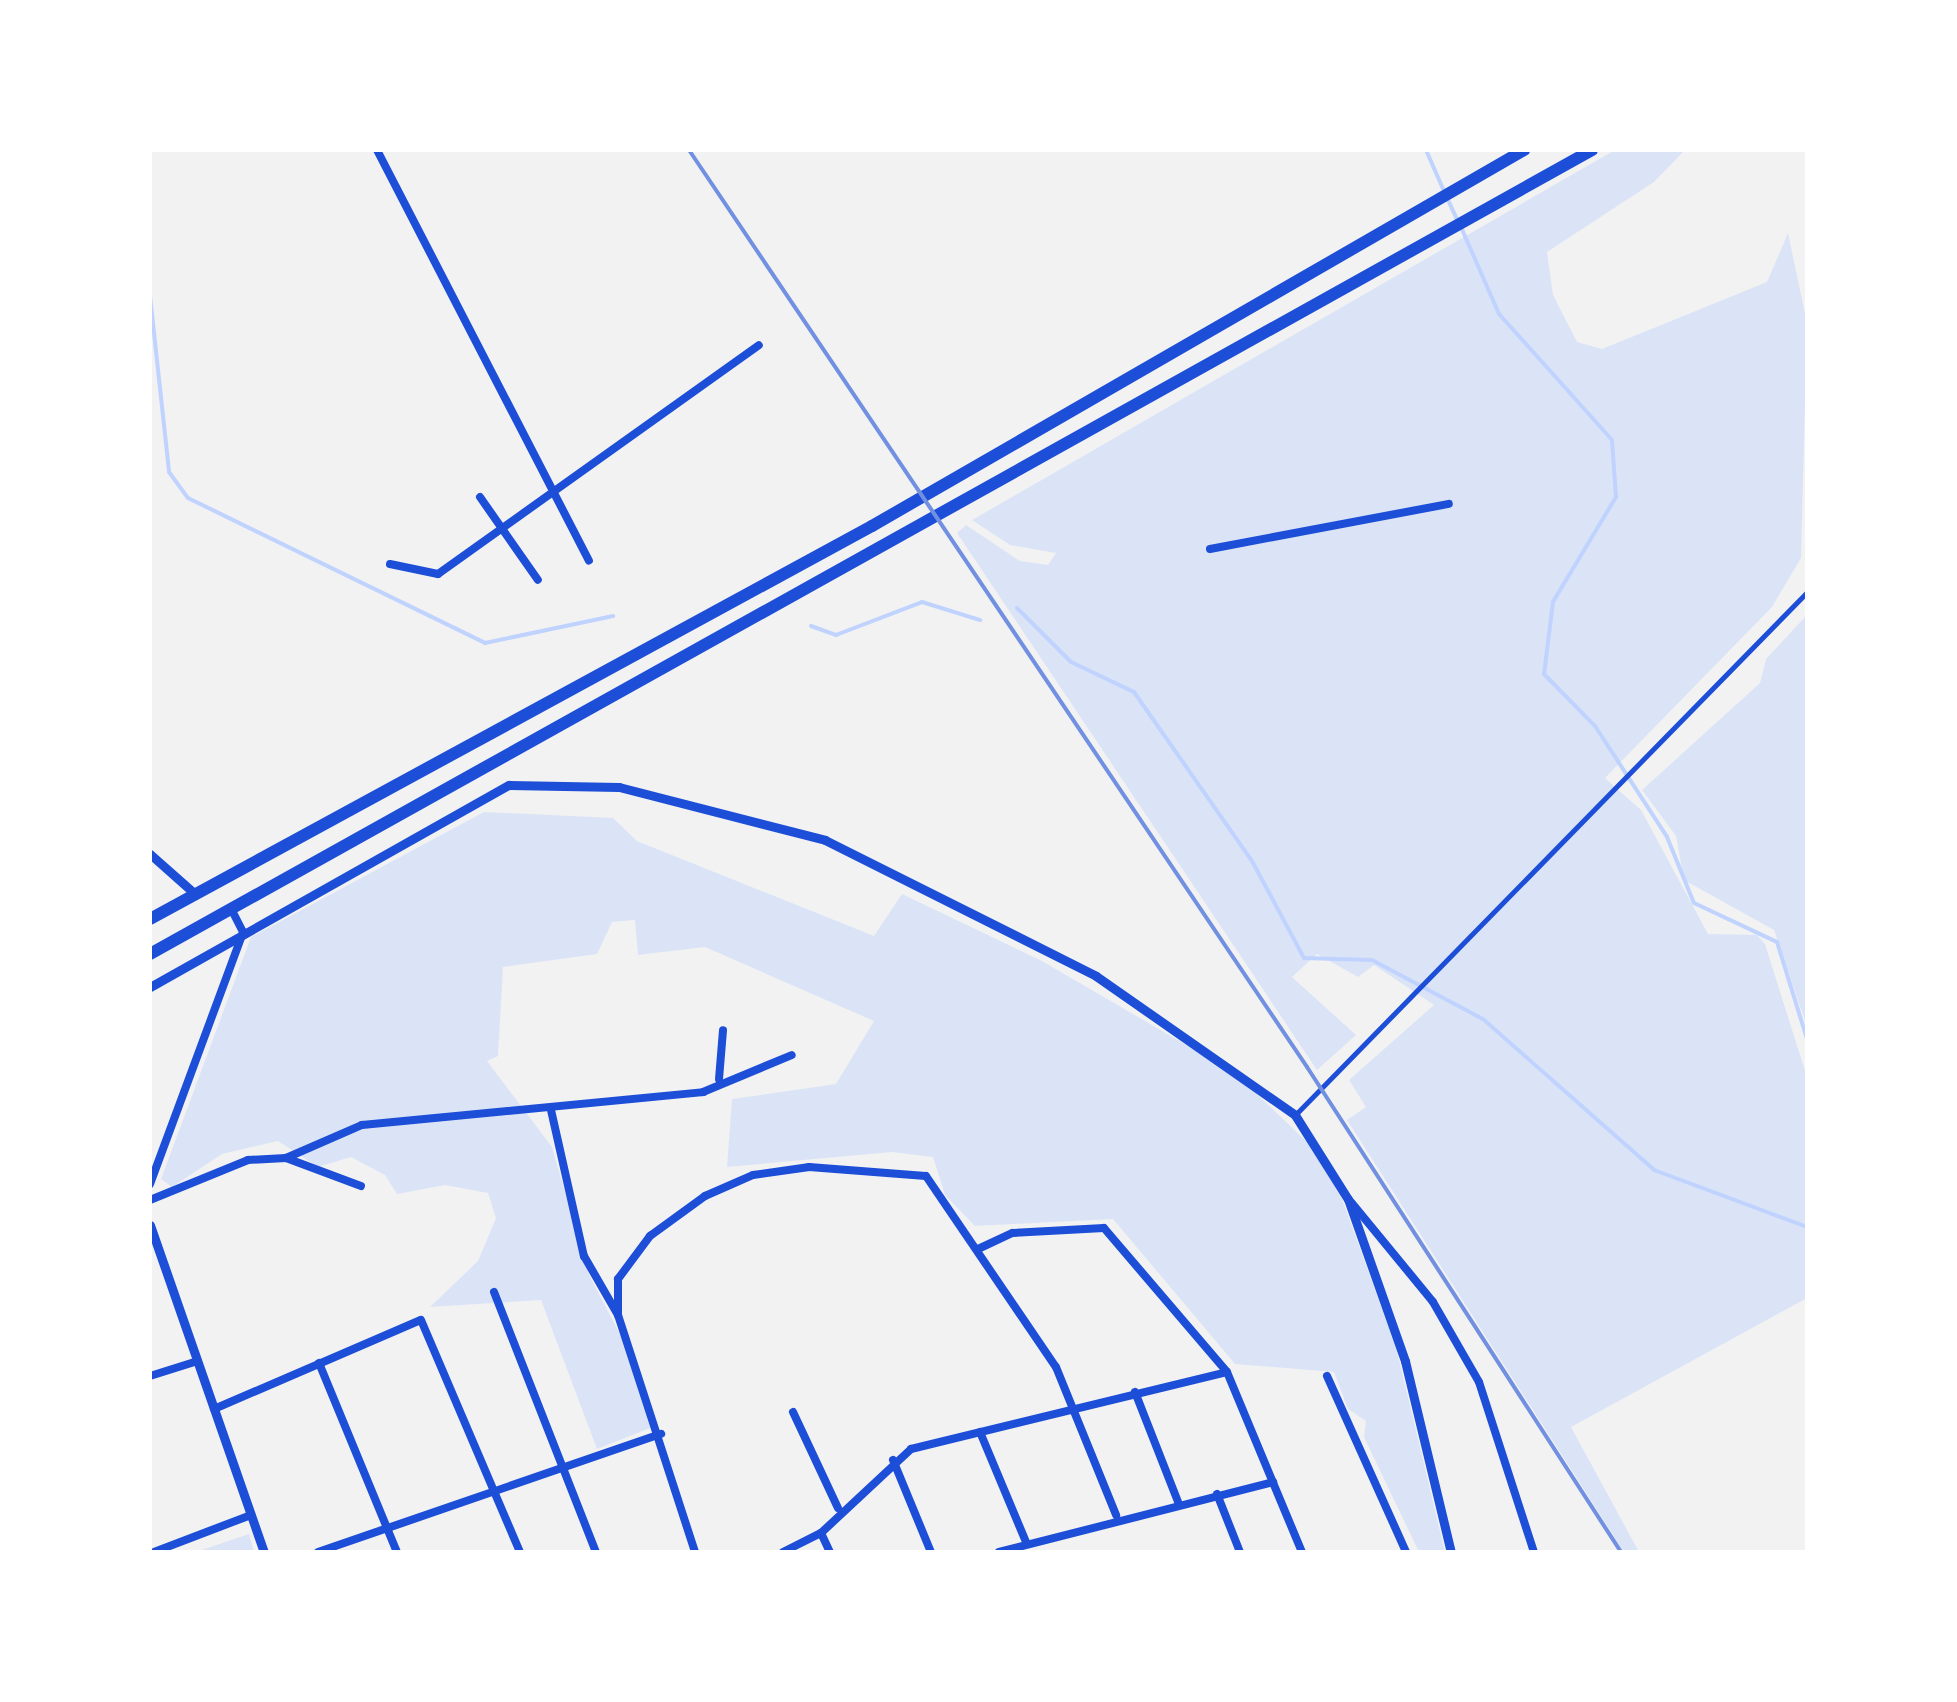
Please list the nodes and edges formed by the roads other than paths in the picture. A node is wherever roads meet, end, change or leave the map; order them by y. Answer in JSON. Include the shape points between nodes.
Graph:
{"nodes":[{"id":1,"x":377,"y":150,"type":"edge"},
{"id":2,"x":1524,"y":150,"type":"edge"},
{"id":3,"x":1592,"y":150,"type":"edge"},
{"id":4,"x":759,"y":345,"type":"dead end"},
{"id":5,"x":556,"y":494,"type":"junction"},
{"id":6,"x":480,"y":497,"type":"dead end"},
{"id":7,"x":1449,"y":504,"type":"dead end"},
{"id":8,"x":503,"y":530,"type":"junction"},
{"id":9,"x":1210,"y":548,"type":"dead end"},
{"id":10,"x":588,"y":561,"type":"dead end"},
{"id":11,"x":390,"y":564,"type":"dead end"},
{"id":12,"x":538,"y":580,"type":"dead end"},
{"id":13,"x":1806,"y":592,"type":"edge"},
{"id":14,"x":150,"y":854,"type":"edge"},
{"id":15,"x":194,"y":893,"type":"junction"},
{"id":16,"x":231,"y":908,"type":"junction"},
{"id":17,"x":150,"y":919,"type":"edge"},
{"id":18,"x":243,"y":932,"type":"junction"},
{"id":19,"x":150,"y":956,"type":"edge"},
{"id":20,"x":150,"y":986,"type":"edge"},
{"id":21,"x":724,"y":1030,"type":"dead end"},
{"id":22,"x":792,"y":1055,"type":"dead end"},
{"id":23,"x":720,"y":1079,"type":"junction"},
{"id":24,"x":552,"y":1110,"type":"junction"},
{"id":25,"x":1295,"y":1115,"type":"junction"},
{"id":26,"x":286,"y":1158,"type":"junction"},
{"id":27,"x":150,"y":1184,"type":"edge"},
{"id":28,"x":361,"y":1186,"type":"dead end"},
{"id":29,"x":1348,"y":1199,"type":"junction"},
{"id":30,"x":150,"y":1200,"type":"edge"},
{"id":31,"x":150,"y":1226,"type":"edge"},
{"id":32,"x":978,"y":1249,"type":"junction"},
{"id":33,"x":494,"y":1292,"type":"dead end"},
{"id":34,"x":618,"y":1316,"type":"junction"},
{"id":35,"x":198,"y":1361,"type":"junction"},
{"id":36,"x":319,"y":1362,"type":"junction"},
{"id":37,"x":1226,"y":1372,"type":"junction"},
{"id":38,"x":150,"y":1376,"type":"edge"},
{"id":39,"x":1328,"y":1376,"type":"dead end"},
{"id":40,"x":1135,"y":1392,"type":"junction"},
{"id":41,"x":1074,"y":1404,"type":"junction"},
{"id":42,"x":214,"y":1409,"type":"junction"},
{"id":43,"x":793,"y":1412,"type":"dead end"},
{"id":44,"x":980,"y":1432,"type":"junction"},
{"id":45,"x":661,"y":1434,"type":"junction"},
{"id":46,"x":894,"y":1460,"type":"junction"},
{"id":47,"x":562,"y":1473,"type":"junction"},
{"id":48,"x":1273,"y":1482,"type":"junction"},
{"id":49,"x":1217,"y":1494,"type":"junction"},
{"id":50,"x":497,"y":1496,"type":"junction"},
{"id":51,"x":1178,"y":1502,"type":"junction"},
{"id":52,"x":838,"y":1508,"type":"junction"},
{"id":53,"x":251,"y":1515,"type":"junction"},
{"id":54,"x":1116,"y":1515,"type":"junction"},
{"id":55,"x":389,"y":1532,"type":"junction"},
{"id":56,"x":821,"y":1533,"type":"junction"},
{"id":57,"x":1026,"y":1542,"type":"junction"},
{"id":58,"x":154,"y":1552,"type":"edge"},
{"id":59,"x":264,"y":1552,"type":"edge"},
{"id":60,"x":318,"y":1552,"type":"edge"},
{"id":61,"x":397,"y":1552,"type":"edge"},
{"id":62,"x":520,"y":1552,"type":"edge"},
{"id":63,"x":596,"y":1552,"type":"edge"},
{"id":64,"x":695,"y":1552,"type":"edge"},
{"id":65,"x":783,"y":1552,"type":"edge"},
{"id":66,"x":830,"y":1552,"type":"edge"},
{"id":67,"x":930,"y":1552,"type":"edge"},
{"id":68,"x":999,"y":1552,"type":"edge"},
{"id":69,"x":1240,"y":1552,"type":"edge"},
{"id":70,"x":1302,"y":1552,"type":"edge"},
{"id":71,"x":1406,"y":1552,"type":"edge"},
{"id":72,"x":1451,"y":1552,"type":"edge"},
{"id":73,"x":1534,"y":1552,"type":"edge"}],
"edges":[{"from":1,"to":5,"type":"street"},
{"from":2,"to":15,"type":"highway","via":[[872,526]]},
{"from":3,"to":16,"type":"highway"},
{"from":4,"to":5,"type":"street"},
{"from":5,"to":8,"type":"street"},
{"from":5,"to":10,"type":"street"},
{"from":6,"to":8,"type":"street"},
{"from":7,"to":9,"type":"street"},
{"from":8,"to":11,"type":"street","via":[[438,574]]},
{"from":8,"to":12,"type":"street"},
{"from":13,"to":25,"type":"street"},
{"from":14,"to":15,"type":"street"},
{"from":15,"to":17,"type":"highway"},
{"from":16,"to":18,"type":"street"},
{"from":16,"to":19,"type":"highway"},
{"from":18,"to":20,"type":"street"},
{"from":18,"to":25,"type":"street","via":[[490,791],[531,782],[619,787],[758,817],[935,892],[1167,1020]]},
{"from":18,"to":27,"type":"street"},
{"from":21,"to":23,"type":"street"},
{"from":22,"to":23,"type":"street","via":[[770,1071]]},
{"from":23,"to":24,"type":"street","via":[[703,1092]]},
{"from":24,"to":26,"type":"street","via":[[362,1125]]},
{"from":24,"to":34,"type":"street","via":[[584,1256]]},
{"from":25,"to":29,"type":"street"},
{"from":26,"to":28,"type":"street"},
{"from":26,"to":30,"type":"street","via":[[222,1166]]},
{"from":29,"to":72,"type":"street","via":[[1405,1361]]},
{"from":29,"to":73,"type":"street","via":[[1384,1234],[1480,1382]]},
{"from":31,"to":35,"type":"street"},
{"from":32,"to":34,"type":"street","via":[[926,1176],[875,1168],[753,1175],[650,1236],[618,1279]]},
{"from":32,"to":37,"type":"street","via":[[1013,1234],[1104,1228]]},
{"from":32,"to":41,"type":"street"},
{"from":33,"to":47,"type":"street"},
{"from":34,"to":45,"type":"street"},
{"from":35,"to":38,"type":"street"},
{"from":35,"to":42,"type":"street"},
{"from":36,"to":42,"type":"street"},
{"from":36,"to":50,"type":"street","via":[[420,1320]]},
{"from":36,"to":55,"type":"street"},
{"from":37,"to":40,"type":"street"},
{"from":37,"to":48,"type":"street"},
{"from":39,"to":71,"type":"street"},
{"from":40,"to":41,"type":"street"},
{"from":40,"to":51,"type":"street"},
{"from":41,"to":44,"type":"street"},
{"from":41,"to":54,"type":"street"},
{"from":42,"to":53,"type":"street"},
{"from":43,"to":52,"type":"street"},
{"from":44,"to":46,"type":"street"},
{"from":44,"to":57,"type":"street"},
{"from":45,"to":47,"type":"street"},
{"from":45,"to":64,"type":"street"},
{"from":46,"to":52,"type":"street"},
{"from":46,"to":67,"type":"street"},
{"from":47,"to":50,"type":"street"},
{"from":47,"to":63,"type":"street"},
{"from":48,"to":49,"type":"street"},
{"from":48,"to":70,"type":"street"},
{"from":49,"to":51,"type":"street"},
{"from":49,"to":69,"type":"street"},
{"from":50,"to":55,"type":"street"},
{"from":50,"to":62,"type":"street"},
{"from":51,"to":54,"type":"street"},
{"from":52,"to":56,"type":"street"},
{"from":53,"to":58,"type":"street"},
{"from":53,"to":59,"type":"street"},
{"from":54,"to":57,"type":"street"},
{"from":55,"to":60,"type":"street"},
{"from":55,"to":61,"type":"street"},
{"from":56,"to":65,"type":"street"},
{"from":56,"to":66,"type":"street"},
{"from":57,"to":68,"type":"street"}]}
